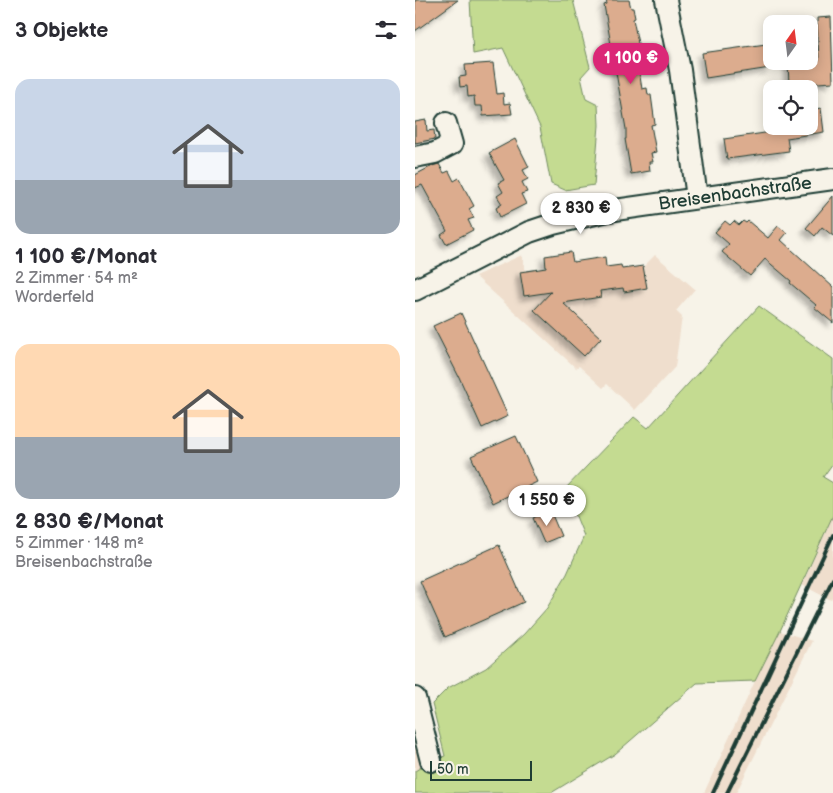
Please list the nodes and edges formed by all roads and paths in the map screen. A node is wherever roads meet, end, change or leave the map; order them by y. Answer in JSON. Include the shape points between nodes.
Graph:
{"nodes":[{"id":1,"x":666,"y":0,"type":"edge"},
{"id":2,"x":446,"y":123,"type":"dead end"},
{"id":3,"x":415,"y":157,"type":"edge"},
{"id":4,"x":833,"y":179,"type":"edge"},
{"id":5,"x":697,"y":198,"type":"junction"},
{"id":6,"x":415,"y":290,"type":"edge"},
{"id":7,"x":415,"y":698,"type":"edge"},
{"id":8,"x":431,"y":761,"type":"dead end"}],
"edges":[{"from":1,"to":5,"type":"street","via":[[680,70]]},
{"from":2,"to":3,"type":"street","via":[[452,144],[435,153]]},
{"from":4,"to":5,"type":"street","name":"Breisenbachstraße"},
{"from":5,"to":6,"type":"street","name":"Breisenbachstraße","via":[[608,211],[553,224],[529,232]]},
{"from":7,"to":8,"type":"street"}]}
